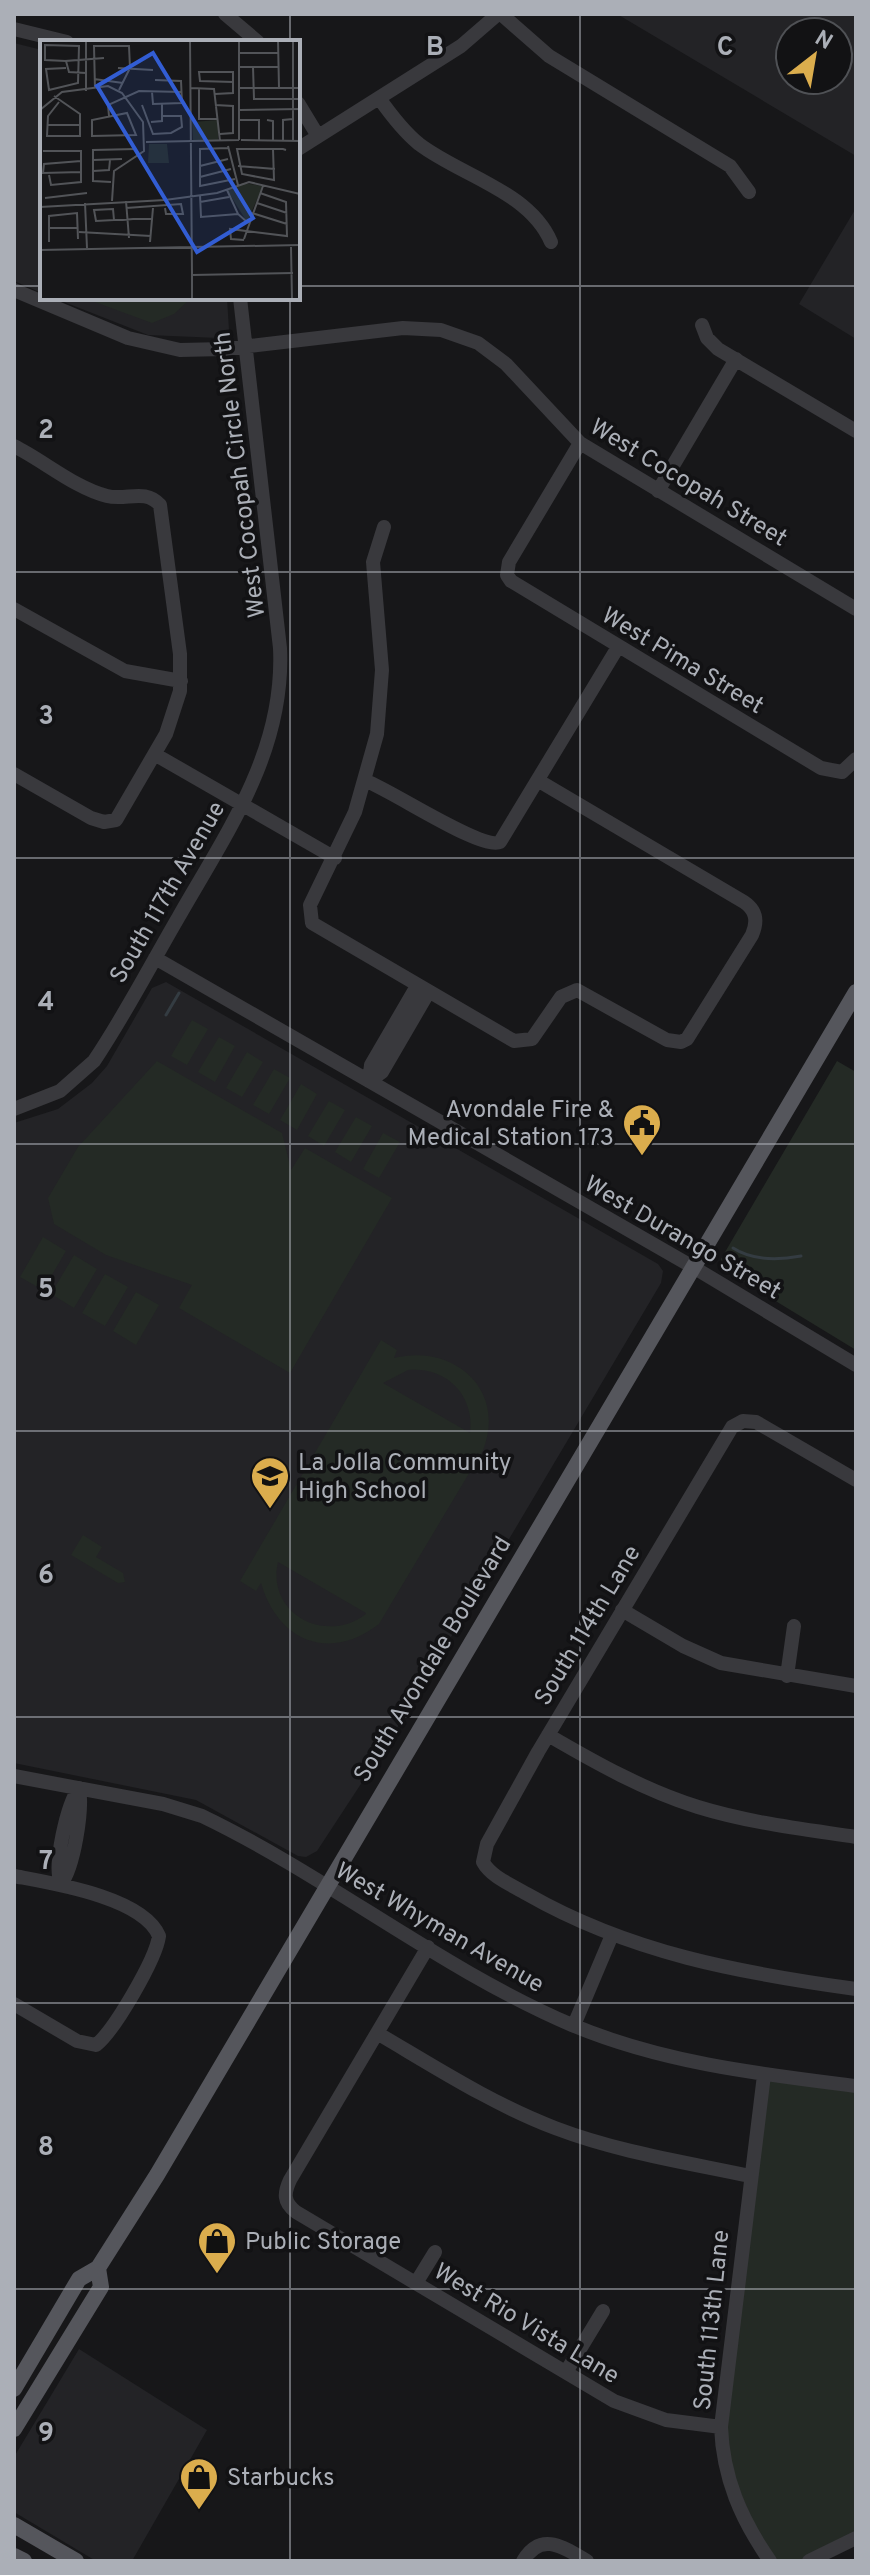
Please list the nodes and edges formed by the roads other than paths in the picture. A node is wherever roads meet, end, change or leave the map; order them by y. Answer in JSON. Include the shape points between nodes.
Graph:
{"nodes":[{"id":1,"x":225,"y":14,"type":"edge"},
{"id":2,"x":499,"y":14,"type":"edge"},
{"id":3,"x":14,"y":29,"type":"edge"},
{"id":4,"x":59,"y":40,"type":"edge"},
{"id":5,"x":256,"y":40,"type":"edge"},
{"id":6,"x":379,"y":98,"type":"junction"},
{"id":7,"x":300,"y":106,"type":"edge"},
{"id":8,"x":318,"y":136,"type":"junction"},
{"id":9,"x":300,"y":148,"type":"edge"},
{"id":10,"x":749,"y":192,"type":"dead end"},
{"id":11,"x":551,"y":242,"type":"dead end"},
{"id":12,"x":14,"y":290,"type":"edge"},
{"id":13,"x":240,"y":300,"type":"edge"},
{"id":14,"x":702,"y":325,"type":"dead end"},
{"id":15,"x":246,"y":346,"type":"junction"},
{"id":16,"x":736,"y":359,"type":"junction"},
{"id":17,"x":856,"y":431,"type":"edge"},
{"id":18,"x":580,"y":443,"type":"junction"},
{"id":19,"x":14,"y":446,"type":"edge"},
{"id":20,"x":658,"y":491,"type":"junction"},
{"id":21,"x":384,"y":527,"type":"dead end"},
{"id":22,"x":14,"y":609,"type":"edge"},
{"id":23,"x":856,"y":609,"type":"edge"},
{"id":24,"x":618,"y":647,"type":"junction"},
{"id":25,"x":280,"y":648,"type":"joint"},
{"id":26,"x":181,"y":681,"type":"junction"},
{"id":27,"x":156,"y":755,"type":"junction"},
{"id":28,"x":856,"y":759,"type":"edge"},
{"id":29,"x":14,"y":774,"type":"edge"},
{"id":30,"x":366,"y":781,"type":"junction"},
{"id":31,"x":539,"y":781,"type":"junction"},
{"id":32,"x":242,"y":805,"type":"junction"},
{"id":33,"x":335,"y":858,"type":"junction"},
{"id":34,"x":155,"y":958,"type":"junction"},
{"id":35,"x":422,"y":989,"type":"junction"},
{"id":36,"x":856,"y":992,"type":"edge"},
{"id":37,"x":369,"y":1081,"type":"junction"},
{"id":38,"x":14,"y":1109,"type":"edge"},
{"id":39,"x":693,"y":1267,"type":"junction"},
{"id":40,"x":856,"y":1365,"type":"edge"},
{"id":41,"x":856,"y":1480,"type":"edge"},
{"id":42,"x":622,"y":1610,"type":"junction"},
{"id":43,"x":794,"y":1626,"type":"dead end"},
{"id":44,"x":787,"y":1676,"type":"junction"},
{"id":45,"x":856,"y":1686,"type":"edge"},
{"id":46,"x":548,"y":1735,"type":"junction"},
{"id":47,"x":14,"y":1776,"type":"edge"},
{"id":48,"x":79,"y":1788,"type":"junction"},
{"id":49,"x":856,"y":1837,"type":"edge"},
{"id":50,"x":14,"y":1876,"type":"edge"},
{"id":51,"x":61,"y":1884,"type":"junction"},
{"id":52,"x":325,"y":1887,"type":"junction"},
{"id":53,"x":612,"y":1935,"type":"junction"},
{"id":54,"x":428,"y":1947,"type":"junction"},
{"id":55,"x":856,"y":1989,"type":"edge"},
{"id":56,"x":14,"y":2004,"type":"edge"},
{"id":57,"x":574,"y":2025,"type":"junction"},
{"id":58,"x":377,"y":2033,"type":"junction"},
{"id":59,"x":764,"y":2075,"type":"junction"},
{"id":60,"x":856,"y":2086,"type":"edge"},
{"id":61,"x":750,"y":2176,"type":"junction"},
{"id":62,"x":435,"y":2252,"type":"dead end"},
{"id":63,"x":98,"y":2268,"type":"junction"},
{"id":64,"x":416,"y":2283,"type":"junction"},
{"id":65,"x":603,"y":2311,"type":"dead end"},
{"id":66,"x":566,"y":2372,"type":"junction"},
{"id":67,"x":14,"y":2389,"type":"edge"},
{"id":68,"x":721,"y":2427,"type":"junction"},
{"id":69,"x":14,"y":2429,"type":"edge"},
{"id":70,"x":14,"y":2525,"type":"edge"},
{"id":71,"x":856,"y":2538,"type":"edge"},
{"id":72,"x":14,"y":2556,"type":"edge"},
{"id":73,"x":24,"y":2561,"type":"edge"},
{"id":74,"x":76,"y":2561,"type":"edge"},
{"id":75,"x":523,"y":2561,"type":"edge"},
{"id":76,"x":587,"y":2561,"type":"edge"},
{"id":77,"x":770,"y":2561,"type":"edge"},
{"id":78,"x":809,"y":2561,"type":"edge"}],
"edges":[{"from":1,"to":5,"type":"street"},
{"from":2,"to":6,"type":"street","via":[[461,46]]},
{"from":2,"to":10,"type":"street","via":[[549,56],[730,166]]},
{"from":3,"to":4,"type":"street"},
{"from":6,"to":8,"type":"street"},
{"from":6,"to":11,"type":"street","via":[[421,145],[534,215]]},
{"from":7,"to":8,"type":"street"},
{"from":8,"to":9,"type":"street"},
{"from":12,"to":15,"type":"street","name":"West Cocopah Street","via":[[154,346],[196,351]]},
{"from":13,"to":15,"type":"street","name":"West Cocopah Circle North"},
{"from":14,"to":16,"type":"street","via":[[713,344]]},
{"from":15,"to":18,"type":"street","name":"West Cocopah Street","via":[[403,328],[455,333],[497,356]]},
{"from":15,"to":25,"type":"street","name":"West Cocopah Circle North"},
{"from":16,"to":17,"type":"street"},
{"from":16,"to":20,"type":"street"},
{"from":18,"to":20,"type":"street","name":"West Cocopah Street"},
{"from":18,"to":24,"type":"street","name":"West Pima Street","via":[[512,556],[507,575],[522,590]]},
{"from":19,"to":26,"type":"street","via":[[104,495],[155,499],[164,516]]},
{"from":20,"to":23,"type":"street","name":"West Cocopah Street"},
{"from":21,"to":30,"type":"street","via":[[373,562],[382,694]]},
{"from":22,"to":26,"type":"street","via":[[125,671]]},
{"from":24,"to":28,"type":"street","name":"West Pima Street","via":[[821,768],[842,772]]},
{"from":24,"to":31,"type":"street"},
{"from":25,"to":32,"type":"street","name":"South 117th Avenue","via":[[273,732]]},
{"from":26,"to":27,"type":"street","via":[[171,724]]},
{"from":27,"to":29,"type":"street","via":[[124,810],[110,822],[91,818]]},
{"from":27,"to":32,"type":"street"},
{"from":30,"to":31,"type":"street","via":[[475,840],[495,844],[509,832]]},
{"from":30,"to":33,"type":"street"},
{"from":31,"to":35,"type":"street","via":[[744,902],[755,917],[752,935],[697,1027],[681,1042],[661,1037],[589,994],[571,991],[527,1042],[509,1039]]},
{"from":32,"to":33,"type":"street"},
{"from":32,"to":34,"type":"street","name":"South 117th Avenue"},
{"from":33,"to":35,"type":"street","via":[[309,917],[321,931]]},
{"from":34,"to":37,"type":"street","name":"West Durango Street"},
{"from":34,"to":38,"type":"street","name":"South 117th Avenue","via":[[87,1068],[50,1097]]},
{"from":35,"to":37,"type":"street","via":[[382,1072]]},
{"from":36,"to":39,"type":"main road","name":"South Avondale Boulevard"},
{"from":37,"to":39,"type":"street","name":"West Durango Street"},
{"from":39,"to":40,"type":"street","name":"West Durango Street"},
{"from":39,"to":52,"type":"main road","name":"South Avondale Boulevard"},
{"from":41,"to":42,"type":"street","name":"South 114th Lane","via":[[762,1425],[743,1421],[727,1433]]},
{"from":42,"to":44,"type":"street","via":[[709,1658]]},
{"from":42,"to":46,"type":"street","name":"South 114th Lane"},
{"from":43,"to":44,"type":"street"},
{"from":44,"to":45,"type":"street"},
{"from":46,"to":49,"type":"street","via":[[622,1776],[695,1806]]},
{"from":46,"to":53,"type":"street","name":"South 114th Lane","via":[[487,1844],[483,1862],[495,1875],[542,1902]]},
{"from":47,"to":48,"type":"street","name":"West Whyman Avenue"},
{"from":48,"to":51,"type":"street","via":[[70,1805],[58,1869]]},
{"from":48,"to":52,"type":"street","name":"West Whyman Avenue","via":[[202,1816]]},
{"from":50,"to":51,"type":"street"},
{"from":51,"to":56,"type":"street","via":[[114,1902],[154,1926],[159,1936],[96,2045],[77,2041]]},
{"from":52,"to":54,"type":"street","name":"West Whyman Avenue"},
{"from":52,"to":63,"type":"main road","name":"South Avondale Boulevard"},
{"from":53,"to":55,"type":"street","via":[[725,1969]]},
{"from":53,"to":57,"type":"street"},
{"from":54,"to":57,"type":"street","name":"West Whyman Avenue"},
{"from":54,"to":58,"type":"street"},
{"from":57,"to":59,"type":"street","name":"West Whyman Avenue","via":[[663,2055]]},
{"from":58,"to":61,"type":"street","via":[[489,2098],[554,2127],[623,2150]]},
{"from":58,"to":64,"type":"street","name":"West Rio Vista Lane","via":[[290,2180],[285,2198],[296,2212]]},
{"from":59,"to":60,"type":"street","name":"West Whyman Avenue"},
{"from":59,"to":61,"type":"street","name":"South 113th Lane"},
{"from":61,"to":68,"type":"street","name":"South 113th Lane"},
{"from":62,"to":64,"type":"street"},
{"from":63,"to":67,"type":"main road","name":"South Avondale Boulevard","via":[[79,2279]]},
{"from":63,"to":69,"type":"main road","name":"South Avondale Boulevard","via":[[101,2287]]},
{"from":64,"to":66,"type":"street","name":"West Rio Vista Lane"},
{"from":65,"to":66,"type":"street"},
{"from":66,"to":68,"type":"street","name":"West Rio Vista Lane","via":[[638,2412]]},
{"from":68,"to":77,"type":"street","name":"South 113th Lane","via":[[733,2495]]},
{"from":70,"to":74,"type":"main road"},
{"from":71,"to":78,"type":"street"},
{"from":72,"to":73,"type":"main road"},
{"from":75,"to":76,"type":"street","via":[[542,2543],[561,2546]]}]}
